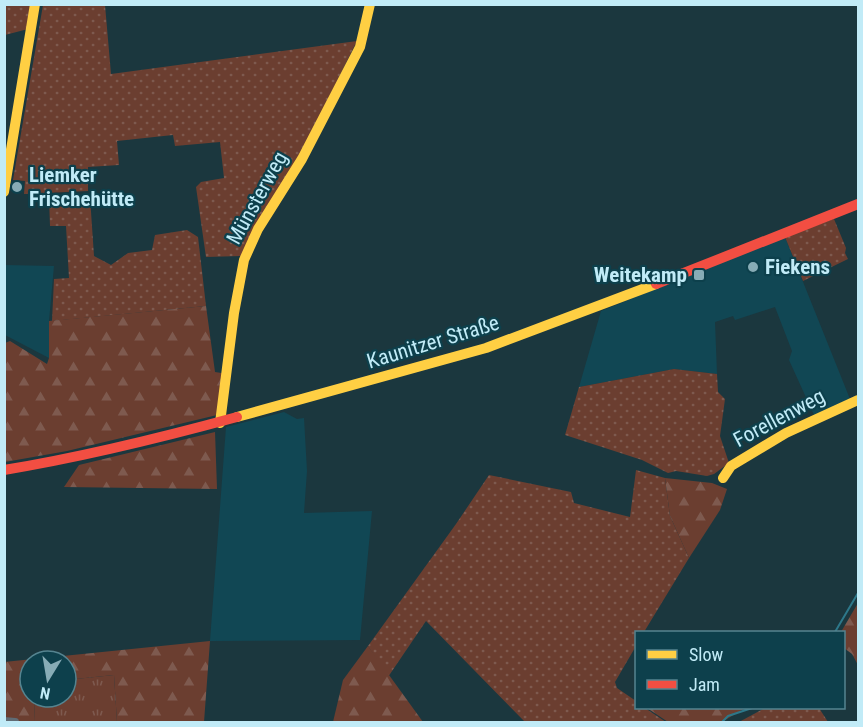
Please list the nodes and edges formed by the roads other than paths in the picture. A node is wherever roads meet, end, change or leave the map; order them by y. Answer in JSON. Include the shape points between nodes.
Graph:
{"nodes":[{"id":1,"x":35,"y":4,"type":"edge"},
{"id":2,"x":370,"y":4,"type":"edge"},
{"id":3,"x":4,"y":192,"type":"edge"},
{"id":4,"x":858,"y":204,"type":"edge"},
{"id":5,"x":858,"y":400,"type":"edge"},
{"id":6,"x":220,"y":423,"type":"junction"},
{"id":7,"x":4,"y":470,"type":"edge"},
{"id":8,"x":723,"y":478,"type":"dead end"},
{"id":9,"x":4,"y":721,"type":"edge"},
{"id":10,"x":15,"y":723,"type":"edge"}],
"edges":[{"from":1,"to":3,"type":"street"},
{"from":2,"to":6,"type":"street","name":"Münsterweg","via":[[360,47],[244,260]]},
{"from":4,"to":6,"type":"street","name":"Kaunitzer Straße","via":[[486,348]]},
{"from":5,"to":8,"type":"street","name":"Forellenweg","via":[[786,433],[731,466]]},
{"from":6,"to":7,"type":"street","name":"Kaunitzer Straße","via":[[67,460]]},
{"from":9,"to":10,"type":"street"}]}
